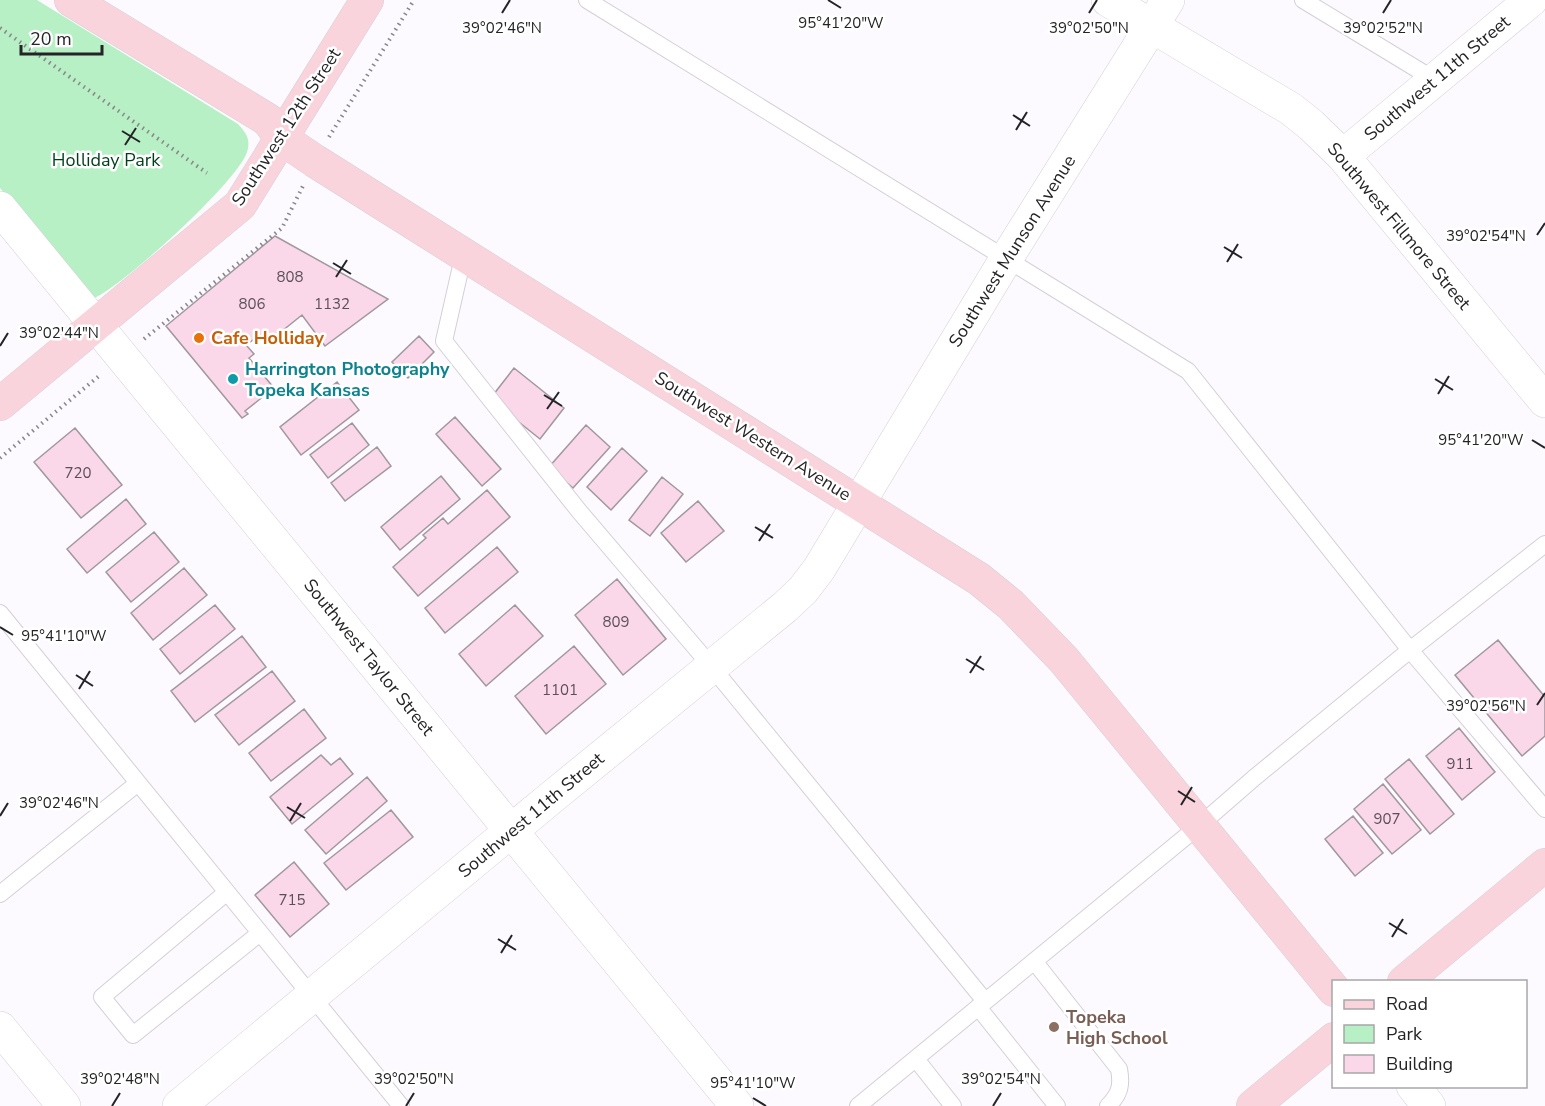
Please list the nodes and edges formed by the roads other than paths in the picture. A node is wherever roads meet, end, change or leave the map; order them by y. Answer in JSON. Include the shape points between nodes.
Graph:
{"nodes":[{"id":1,"x":71,"y":0,"type":"edge"},
{"id":2,"x":367,"y":0,"type":"edge"},
{"id":3,"x":587,"y":0,"type":"edge"},
{"id":4,"x":1108,"y":0,"type":"edge"},
{"id":5,"x":1303,"y":0,"type":"edge"},
{"id":6,"x":1531,"y":0,"type":"edge"},
{"id":7,"x":1159,"y":13,"type":"edge"},
{"id":8,"x":1435,"y":80,"type":"junction"},
{"id":9,"x":281,"y":138,"type":"junction"},
{"id":10,"x":1344,"y":156,"type":"junction"},
{"id":11,"x":0,"y":208,"type":"edge"},
{"id":12,"x":464,"y":253,"type":"junction"},
{"id":13,"x":1006,"y":260,"type":"junction"},
{"id":14,"x":97,"y":324,"type":"junction"},
{"id":15,"x":1545,"y":401,"type":"edge"},
{"id":16,"x":0,"y":404,"type":"edge"},
{"id":17,"x":858,"y":503,"type":"junction"},
{"id":18,"x":1545,"y":544,"type":"edge"},
{"id":19,"x":0,"y":613,"type":"edge"},
{"id":20,"x":1410,"y":650,"type":"junction"},
{"id":21,"x":711,"y":666,"type":"junction"},
{"id":22,"x":138,"y":783,"type":"junction"},
{"id":23,"x":1545,"y":809,"type":"edge"},
{"id":24,"x":1200,"y":825,"type":"junction"},
{"id":25,"x":513,"y":830,"type":"junction"},
{"id":26,"x":1545,"y":865,"type":"edge"},
{"id":27,"x":227,"y":892,"type":"junction"},
{"id":28,"x":0,"y":894,"type":"edge"},
{"id":29,"x":260,"y":933,"type":"junction"},
{"id":30,"x":1034,"y":961,"type":"junction"},
{"id":31,"x":1405,"y":980,"type":"edge"},
{"id":32,"x":1332,"y":988,"type":"edge"},
{"id":33,"x":312,"y":997,"type":"junction"},
{"id":34,"x":982,"y":1004,"type":"junction"},
{"id":35,"x":0,"y":1028,"type":"edge"},
{"id":36,"x":1332,"y":1041,"type":"edge"},
{"id":37,"x":916,"y":1059,"type":"junction"},
{"id":38,"x":1415,"y":1088,"type":"edge"},
{"id":39,"x":860,"y":1105,"type":"edge"},
{"id":40,"x":64,"y":1106,"type":"edge"},
{"id":41,"x":179,"y":1106,"type":"edge"},
{"id":42,"x":401,"y":1106,"type":"edge"},
{"id":43,"x":737,"y":1106,"type":"edge"},
{"id":44,"x":953,"y":1106,"type":"edge"},
{"id":45,"x":1057,"y":1106,"type":"edge"},
{"id":46,"x":1108,"y":1106,"type":"edge"},
{"id":47,"x":1252,"y":1106,"type":"edge"},
{"id":48,"x":1429,"y":1106,"type":"edge"}],
"edges":[{"from":1,"to":9,"type":"street","name":"Southwest Western Avenue","via":[[268,120]]},
{"from":2,"to":9,"type":"street","name":"Southwest 12th Street"},
{"from":3,"to":13,"type":"lane"},
{"from":4,"to":7,"type":"street","name":"Southwest Fillmore Street"},
{"from":5,"to":8,"type":"lane"},
{"from":6,"to":8,"type":"street","name":"Southwest 11th Street"},
{"from":7,"to":10,"type":"street","name":"Southwest Fillmore Street","via":[[1291,109]]},
{"from":7,"to":13,"type":"street","name":"Southwest Munson Avenue"},
{"from":8,"to":10,"type":"street","name":"Southwest 11th Street"},
{"from":9,"to":12,"type":"street","name":"Southwest Western Avenue"},
{"from":9,"to":14,"type":"street","name":"Southwest 12th Street","via":[[240,205]]},
{"from":10,"to":15,"type":"street","name":"Southwest Fillmore Street"},
{"from":11,"to":14,"type":"street","name":"Southwest Taylor Street"},
{"from":12,"to":17,"type":"street","name":"Southwest Western Avenue"},
{"from":12,"to":21,"type":"lane","via":[[444,341],[579,511]]},
{"from":13,"to":17,"type":"street","name":"Southwest Munson Avenue"},
{"from":13,"to":20,"type":"lane","via":[[1188,371]]},
{"from":14,"to":16,"type":"street","name":"Southwest 12th Street"},
{"from":14,"to":25,"type":"street","name":"Southwest Taylor Street"},
{"from":17,"to":21,"type":"street","name":"Southwest 11th Street","via":[[803,590]]},
{"from":17,"to":24,"type":"street","name":"Southwest Western Avenue","via":[[979,579],[1011,605],[1064,660]]},
{"from":18,"to":20,"type":"lane"},
{"from":19,"to":22,"type":"lane"},
{"from":20,"to":23,"type":"lane"},
{"from":20,"to":24,"type":"lane"},
{"from":21,"to":25,"type":"street","name":"Southwest 11th Street"},
{"from":21,"to":34,"type":"lane"},
{"from":22,"to":27,"type":"lane"},
{"from":22,"to":28,"type":"lane"},
{"from":24,"to":30,"type":"lane"},
{"from":24,"to":32,"type":"street","name":"Southwest Western Avenue"},
{"from":25,"to":33,"type":"street","name":"Southwest 11th Street"},
{"from":25,"to":43,"type":"street","name":"Southwest Taylor Street"},
{"from":26,"to":31,"type":"street"},
{"from":27,"to":29,"type":"lane"},
{"from":27,"to":29,"type":"lane","via":[[102,997],[133,1035]]},
{"from":29,"to":33,"type":"lane"},
{"from":30,"to":34,"type":"lane"},
{"from":30,"to":46,"type":"lane","via":[[1119,1069],[1122,1082],[1117,1097]]},
{"from":33,"to":41,"type":"street","name":"Southwest 11th Street"},
{"from":33,"to":42,"type":"lane"},
{"from":34,"to":37,"type":"lane"},
{"from":34,"to":45,"type":"lane"},
{"from":35,"to":40,"type":"street"},
{"from":36,"to":47,"type":"street"},
{"from":37,"to":39,"type":"lane"},
{"from":37,"to":44,"type":"lane"},
{"from":38,"to":48,"type":"street"}]}
